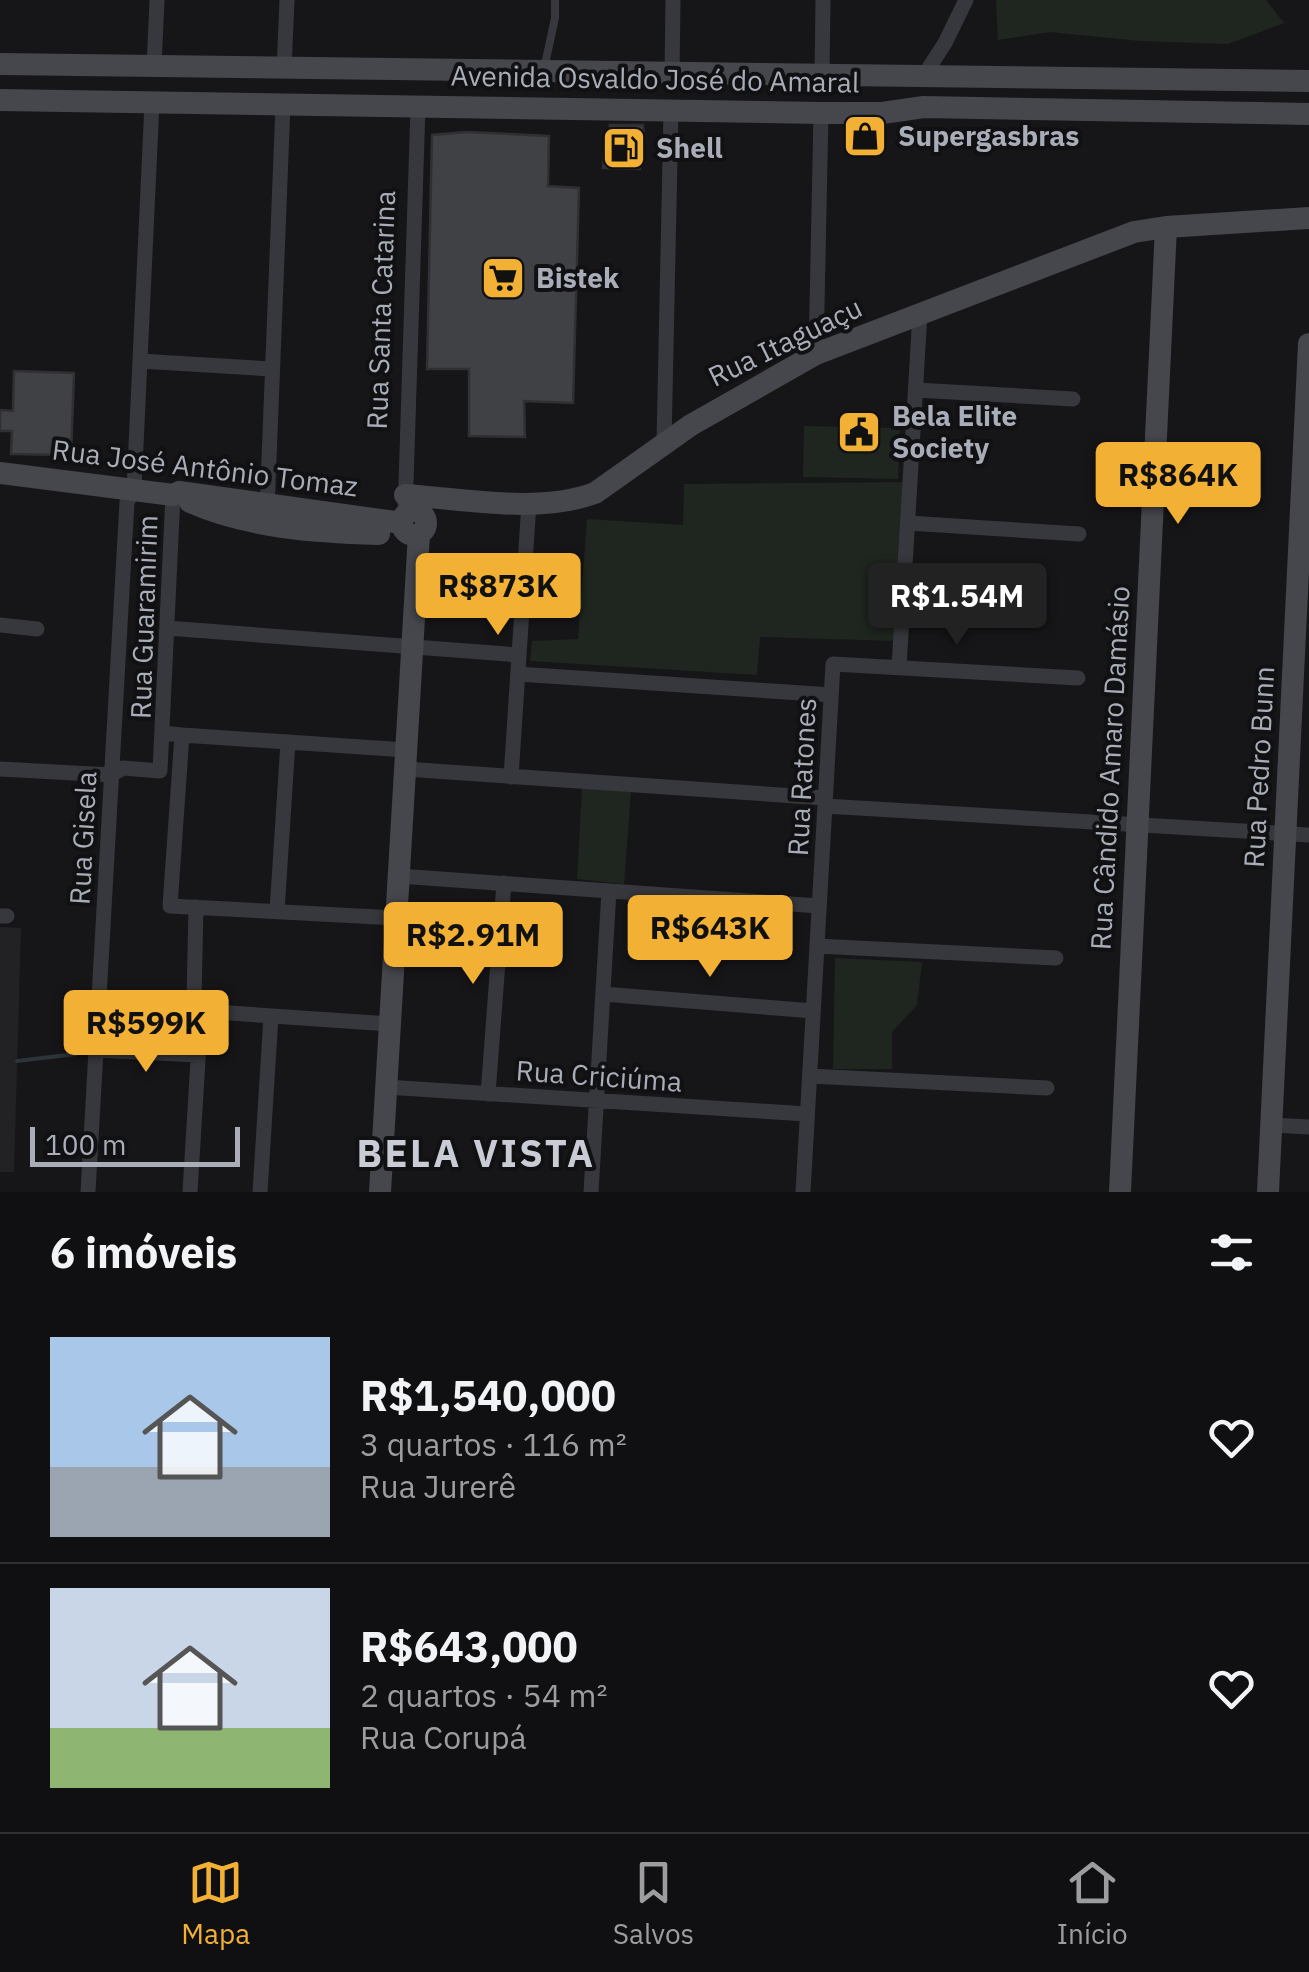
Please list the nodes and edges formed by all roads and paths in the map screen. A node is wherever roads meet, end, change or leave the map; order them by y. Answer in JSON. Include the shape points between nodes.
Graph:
{"nodes":[{"id":1,"x":158,"y":0,"type":"edge"},
{"id":2,"x":287,"y":0,"type":"edge"},
{"id":3,"x":555,"y":0,"type":"edge"},
{"id":4,"x":673,"y":0,"type":"edge"},
{"id":5,"x":824,"y":0,"type":"edge"},
{"id":6,"x":966,"y":0,"type":"edge"},
{"id":7,"x":0,"y":64,"type":"edge"},
{"id":8,"x":154,"y":67,"type":"junction"},
{"id":9,"x":357,"y":68,"type":"junction"},
{"id":10,"x":284,"y":70,"type":"junction"},
{"id":11,"x":544,"y":71,"type":"junction"},
{"id":12,"x":672,"y":75,"type":"junction"},
{"id":13,"x":822,"y":76,"type":"junction"},
{"id":14,"x":856,"y":76,"type":"junction"},
{"id":15,"x":1016,"y":76,"type":"junction"},
{"id":16,"x":922,"y":77,"type":"junction"},
{"id":17,"x":1309,"y":82,"type":"edge"},
{"id":18,"x":0,"y":100,"type":"edge"},
{"id":19,"x":152,"y":103,"type":"junction"},
{"id":20,"x":282,"y":104,"type":"junction"},
{"id":21,"x":355,"y":104,"type":"junction"},
{"id":22,"x":418,"y":106,"type":"junction"},
{"id":23,"x":924,"y":108,"type":"junction"},
{"id":24,"x":671,"y":111,"type":"junction"},
{"id":25,"x":777,"y":112,"type":"junction"},
{"id":26,"x":821,"y":113,"type":"junction"},
{"id":27,"x":1309,"y":114,"type":"edge"},
{"id":28,"x":1309,"y":218,"type":"edge"},
{"id":29,"x":1166,"y":227,"type":"junction"},
{"id":30,"x":920,"y":312,"type":"junction"},
{"id":31,"x":1309,"y":344,"type":"edge"},
{"id":32,"x":816,"y":354,"type":"junction"},
{"id":33,"x":140,"y":361,"type":"junction"},
{"id":34,"x":272,"y":370,"type":"junction"},
{"id":35,"x":916,"y":390,"type":"junction"},
{"id":36,"x":1073,"y":399,"type":"dead end"},
{"id":37,"x":664,"y":443,"type":"junction"},
{"id":38,"x":0,"y":473,"type":"edge"},
{"id":39,"x":134,"y":490,"type":"junction"},
{"id":40,"x":174,"y":495,"type":"junction"},
{"id":41,"x":529,"y":503,"type":"junction"},
{"id":42,"x":266,"y":514,"type":"junction"},
{"id":43,"x":411,"y":520,"type":"junction"},
{"id":44,"x":908,"y":523,"type":"junction"},
{"id":45,"x":1079,"y":534,"type":"dead end"},
{"id":46,"x":1303,"y":592,"type":"edge"},
{"id":47,"x":0,"y":625,"type":"edge"},
{"id":48,"x":37,"y":628,"type":"dead end"},
{"id":49,"x":167,"y":628,"type":"junction"},
{"id":50,"x":412,"y":647,"type":"junction"},
{"id":51,"x":519,"y":655,"type":"junction"},
{"id":52,"x":899,"y":667,"type":"junction"},
{"id":53,"x":518,"y":674,"type":"junction"},
{"id":54,"x":1078,"y":678,"type":"dead end"},
{"id":55,"x":831,"y":695,"type":"junction"},
{"id":56,"x":162,"y":733,"type":"junction"},
{"id":57,"x":182,"y":735,"type":"junction"},
{"id":58,"x":288,"y":742,"type":"junction"},
{"id":59,"x":406,"y":759,"type":"junction"},
{"id":60,"x":0,"y":769,"type":"edge"},
{"id":61,"x":111,"y":775,"type":"junction"},
{"id":62,"x":512,"y":776,"type":"junction"},
{"id":63,"x":825,"y":802,"type":"junction"},
{"id":64,"x":1137,"y":824,"type":"junction"},
{"id":65,"x":1297,"y":834,"type":"edge"},
{"id":66,"x":399,"y":876,"type":"junction"},
{"id":67,"x":504,"y":883,"type":"junction"},
{"id":68,"x":609,"y":891,"type":"junction"},
{"id":69,"x":819,"y":906,"type":"junction"},
{"id":70,"x":196,"y":907,"type":"junction"},
{"id":71,"x":277,"y":912,"type":"junction"},
{"id":72,"x":396,"y":918,"type":"junction"},
{"id":73,"x":817,"y":946,"type":"junction"},
{"id":74,"x":1056,"y":958,"type":"dead end"},
{"id":75,"x":603,"y":994,"type":"junction"},
{"id":76,"x":813,"y":1011,"type":"junction"},
{"id":77,"x":201,"y":1012,"type":"junction"},
{"id":78,"x":270,"y":1016,"type":"junction"},
{"id":79,"x":390,"y":1024,"type":"junction"},
{"id":80,"x":96,"y":1050,"type":"junction"},
{"id":81,"x":198,"y":1055,"type":"junction"},
{"id":82,"x":810,"y":1076,"type":"junction"},
{"id":83,"x":386,"y":1087,"type":"junction"},
{"id":84,"x":1047,"y":1088,"type":"dead end"},
{"id":85,"x":488,"y":1094,"type":"junction"},
{"id":86,"x":597,"y":1101,"type":"junction"},
{"id":87,"x":808,"y":1114,"type":"junction"},
{"id":88,"x":1272,"y":1125,"type":"junction"},
{"id":89,"x":1309,"y":1126,"type":"edge"},
{"id":90,"x":88,"y":1192,"type":"edge"},
{"id":91,"x":190,"y":1192,"type":"edge"},
{"id":92,"x":260,"y":1192,"type":"edge"},
{"id":93,"x":380,"y":1192,"type":"edge"},
{"id":94,"x":592,"y":1192,"type":"edge"},
{"id":95,"x":803,"y":1192,"type":"edge"},
{"id":96,"x":1120,"y":1192,"type":"edge"},
{"id":97,"x":1268,"y":1192,"type":"edge"}],
"edges":[{"from":1,"to":8,"type":"street"},
{"from":2,"to":10,"type":"street"},
{"from":3,"to":11,"type":"lane"},
{"from":4,"to":12,"type":"street"},
{"from":5,"to":13,"type":"street"},
{"from":6,"to":16,"type":"street"},
{"from":7,"to":8,"type":"main road","name":"Avenida Osvaldo José do Amaral"},
{"from":8,"to":10,"type":"main road","name":"Avenida Osvaldo José do Amaral"},
{"from":9,"to":10,"type":"main road","name":"Avenida Osvaldo José do Amaral"},
{"from":9,"to":11,"type":"main road","name":"Avenida Osvaldo José do Amaral"},
{"from":9,"to":21,"type":"main road","via":[[342,89]]},
{"from":11,"to":12,"type":"main road","name":"Avenida Osvaldo José do Amaral"},
{"from":12,"to":13,"type":"main road","name":"Avenida Osvaldo José do Amaral"},
{"from":13,"to":14,"type":"main road","name":"Avenida Osvaldo José do Amaral"},
{"from":14,"to":16,"type":"main road","name":"Avenida Osvaldo José do Amaral"},
{"from":14,"to":25,"type":"main road","via":[[827,84],[784,83],[771,97]]},
{"from":15,"to":16,"type":"main road","name":"Avenida Osvaldo José do Amaral"},
{"from":15,"to":17,"type":"main road","name":"Avenida Osvaldo José do Amaral"},
{"from":15,"to":23,"type":"main road","via":[[1024,94],[1015,101],[959,100]]},
{"from":18,"to":19,"type":"main road","name":"Avenida Osvaldo José do Amaral"},
{"from":19,"to":20,"type":"main road","name":"Avenida Osvaldo José do Amaral"},
{"from":19,"to":33,"type":"street","name":"Rua Gisela"},
{"from":20,"to":21,"type":"main road","name":"Avenida Osvaldo José do Amaral"},
{"from":20,"to":34,"type":"street"},
{"from":21,"to":22,"type":"main road","name":"Avenida Osvaldo José do Amaral"},
{"from":22,"to":24,"type":"main road","name":"Avenida Osvaldo José do Amaral"},
{"from":22,"to":43,"type":"street","name":"Rua Santa Catarina"},
{"from":23,"to":26,"type":"main road","name":"Avenida Osvaldo José do Amaral"},
{"from":23,"to":27,"type":"main road","name":"Avenida Osvaldo José do Amaral"},
{"from":24,"to":25,"type":"main road","name":"Avenida Osvaldo José do Amaral"},
{"from":24,"to":37,"type":"street"},
{"from":25,"to":26,"type":"main road","name":"Avenida Osvaldo José do Amaral"},
{"from":26,"to":32,"type":"street"},
{"from":28,"to":29,"type":"main road","name":"Rua Itaguaçu"},
{"from":29,"to":30,"type":"main road","name":"Rua Itaguaçu","via":[[1119,237]]},
{"from":29,"to":64,"type":"main road","name":"Rua Cândido Amaro Damásio"},
{"from":30,"to":32,"type":"main road","name":"Rua Itaguaçu"},
{"from":30,"to":35,"type":"street"},
{"from":31,"to":46,"type":"main road","name":"Rua Pedro Bunn"},
{"from":32,"to":37,"type":"main road","name":"Rua Itaguaçu"},
{"from":33,"to":34,"type":"street"},
{"from":33,"to":39,"type":"street","name":"Rua Gisela"},
{"from":34,"to":42,"type":"street"},
{"from":35,"to":36,"type":"street"},
{"from":35,"to":44,"type":"street"},
{"from":37,"to":41,"type":"main road","name":"Rua Itaguaçu","via":[[595,493]]},
{"from":38,"to":39,"type":"main road","name":"Rua José Antônio Tomaz"},
{"from":39,"to":40,"type":"main road","name":"Rua José Antônio Tomaz"},
{"from":39,"to":61,"type":"street","name":"Rua Gisela","via":[[127,502]]},
{"from":40,"to":42,"type":"main road","name":"Rua José Antônio Tomaz"},
{"from":40,"to":49,"type":"street","name":"Rua Guaramirim"},
{"from":41,"to":43,"type":"main road","name":"Rua Itaguaçu","via":[[440,498]]},
{"from":41,"to":51,"type":"street"},
{"from":42,"to":43,"type":"main road","name":"Rua José Antônio Tomaz"},
{"from":43,"to":50,"type":"main road","name":"Rua Santa Catarina"},
{"from":44,"to":45,"type":"street"},
{"from":44,"to":52,"type":"street"},
{"from":46,"to":65,"type":"main road","name":"Rua Pedro Bunn"},
{"from":47,"to":48,"type":"street"},
{"from":49,"to":50,"type":"street"},
{"from":49,"to":56,"type":"street","name":"Rua Guaramirim"},
{"from":50,"to":51,"type":"street"},
{"from":50,"to":59,"type":"main road","name":"Rua Santa Catarina"},
{"from":51,"to":53,"type":"street"},
{"from":52,"to":54,"type":"street"},
{"from":52,"to":55,"type":"street","name":"Rua Ratones","via":[[833,664]]},
{"from":53,"to":55,"type":"street"},
{"from":53,"to":62,"type":"street"},
{"from":55,"to":63,"type":"street","name":"Rua Ratones"},
{"from":56,"to":57,"type":"street","name":"Rua Guaramirim"},
{"from":56,"to":61,"type":"street","via":[[160,771],[123,768]]},
{"from":57,"to":58,"type":"street"},
{"from":57,"to":70,"type":"street","name":"Rua Guaramirim","via":[[170,906]]},
{"from":58,"to":59,"type":"street"},
{"from":58,"to":71,"type":"street"},
{"from":59,"to":62,"type":"street"},
{"from":59,"to":66,"type":"main road","name":"Rua Santa Catarina"},
{"from":60,"to":61,"type":"street"},
{"from":61,"to":80,"type":"street","name":"Rua Gisela"},
{"from":62,"to":63,"type":"street"},
{"from":63,"to":64,"type":"street"},
{"from":63,"to":69,"type":"street","name":"Rua Ratones"},
{"from":64,"to":65,"type":"street"},
{"from":64,"to":96,"type":"main road","name":"Rua Cândido Amaro Damásio"},
{"from":65,"to":88,"type":"main road","name":"Rua Pedro Bunn"},
{"from":66,"to":67,"type":"street"},
{"from":66,"to":72,"type":"main road","name":"Rua Santa Catarina"},
{"from":67,"to":68,"type":"street"},
{"from":67,"to":85,"type":"street"},
{"from":68,"to":69,"type":"street"},
{"from":68,"to":75,"type":"street"},
{"from":69,"to":73,"type":"street","name":"Rua Ratones"},
{"from":70,"to":71,"type":"street"},
{"from":70,"to":77,"type":"street","via":[[194,1000]]},
{"from":71,"to":72,"type":"street"},
{"from":72,"to":79,"type":"main road","name":"Rua Santa Catarina"},
{"from":73,"to":74,"type":"street"},
{"from":73,"to":76,"type":"street","name":"Rua Ratones"},
{"from":75,"to":76,"type":"street"},
{"from":75,"to":86,"type":"street"},
{"from":76,"to":82,"type":"street","name":"Rua Ratones"},
{"from":77,"to":78,"type":"street"},
{"from":77,"to":81,"type":"street"},
{"from":78,"to":79,"type":"street"},
{"from":78,"to":92,"type":"street"},
{"from":79,"to":83,"type":"main road","name":"Rua Santa Catarina"},
{"from":80,"to":81,"type":"street"},
{"from":80,"to":90,"type":"street","name":"Rua Gisela"},
{"from":81,"to":91,"type":"street"},
{"from":82,"to":84,"type":"street"},
{"from":82,"to":87,"type":"street","name":"Rua Ratones"},
{"from":83,"to":85,"type":"street","name":"Rua Criciúma"},
{"from":83,"to":93,"type":"main road","name":"Rua Santa Catarina"},
{"from":85,"to":86,"type":"street","name":"Rua Criciúma"},
{"from":86,"to":87,"type":"street","name":"Rua Criciúma"},
{"from":86,"to":94,"type":"street"},
{"from":87,"to":95,"type":"street","name":"Rua Ratones"},
{"from":88,"to":89,"type":"street"},
{"from":88,"to":97,"type":"main road","name":"Rua Pedro Bunn"}]}
